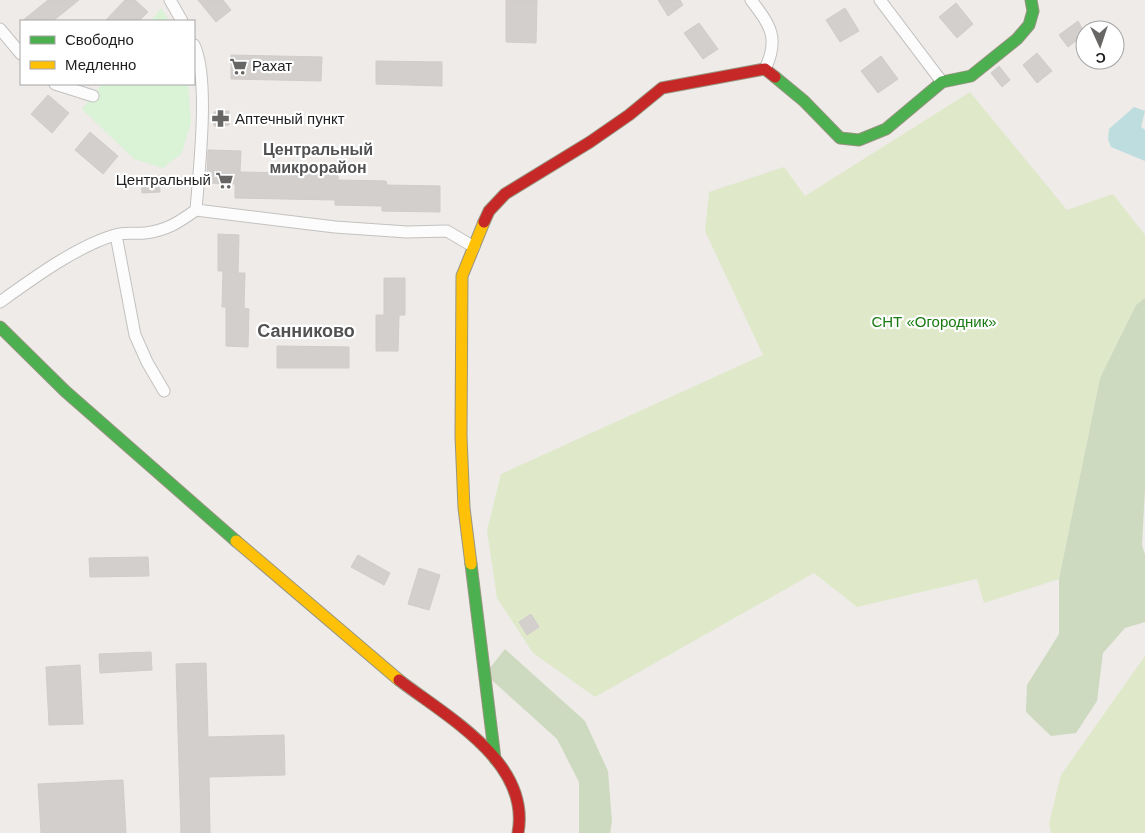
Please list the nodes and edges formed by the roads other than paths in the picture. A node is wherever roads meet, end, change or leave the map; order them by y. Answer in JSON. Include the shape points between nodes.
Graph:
{"nodes":[{"id":1,"x":170,"y":0,"type":"edge"},
{"id":2,"x":751,"y":0,"type":"edge"},
{"id":3,"x":880,"y":0,"type":"edge"},
{"id":4,"x":1031,"y":0,"type":"edge"},
{"id":5,"x":181,"y":20,"type":"edge"},
{"id":6,"x":0,"y":29,"type":"edge"},
{"id":7,"x":195,"y":47,"type":"edge"},
{"id":8,"x":20,"y":53,"type":"edge"},
{"id":9,"x":765,"y":69,"type":"junction"},
{"id":10,"x":942,"y":82,"type":"junction"},
{"id":11,"x":57,"y":85,"type":"edge"},
{"id":12,"x":93,"y":96,"type":"dead end"},
{"id":13,"x":196,"y":210,"type":"junction"},
{"id":14,"x":116,"y":235,"type":"junction"},
{"id":15,"x":474,"y":247,"type":"junction"},
{"id":16,"x":0,"y":302,"type":"edge"},
{"id":17,"x":0,"y":327,"type":"edge"},
{"id":18,"x":164,"y":391,"type":"dead end"},
{"id":19,"x":494,"y":759,"type":"junction"},
{"id":20,"x":518,"y":833,"type":"edge"}],
"edges":[{"from":1,"to":5,"type":"street"},
{"from":2,"to":9,"type":"street","via":[[767,21],[773,36],[773,49]]},
{"from":3,"to":10,"type":"street"},
{"from":4,"to":10,"type":"street","via":[[1033,11],[1029,25],[1017,39],[971,76]]},
{"from":6,"to":8,"type":"street"},
{"from":7,"to":13,"type":"street","via":[[202,81]]},
{"from":9,"to":10,"type":"street","via":[[804,101],[840,138],[860,140],[886,129]]},
{"from":9,"to":15,"type":"street","via":[[662,88],[590,142],[505,194],[489,211]]},
{"from":11,"to":12,"type":"street"},
{"from":13,"to":14,"type":"street","via":[[171,227]]},
{"from":13,"to":15,"type":"street","via":[[335,227],[447,231]]},
{"from":14,"to":16,"type":"street","via":[[36,276]]},
{"from":14,"to":18,"type":"street","via":[[124,288],[136,335]]},
{"from":15,"to":19,"type":"street","via":[[462,276],[460,436],[465,516]]},
{"from":17,"to":19,"type":"street","via":[[84,408],[284,584]]},
{"from":19,"to":20,"type":"street","via":[[507,773],[518,799]]}]}
